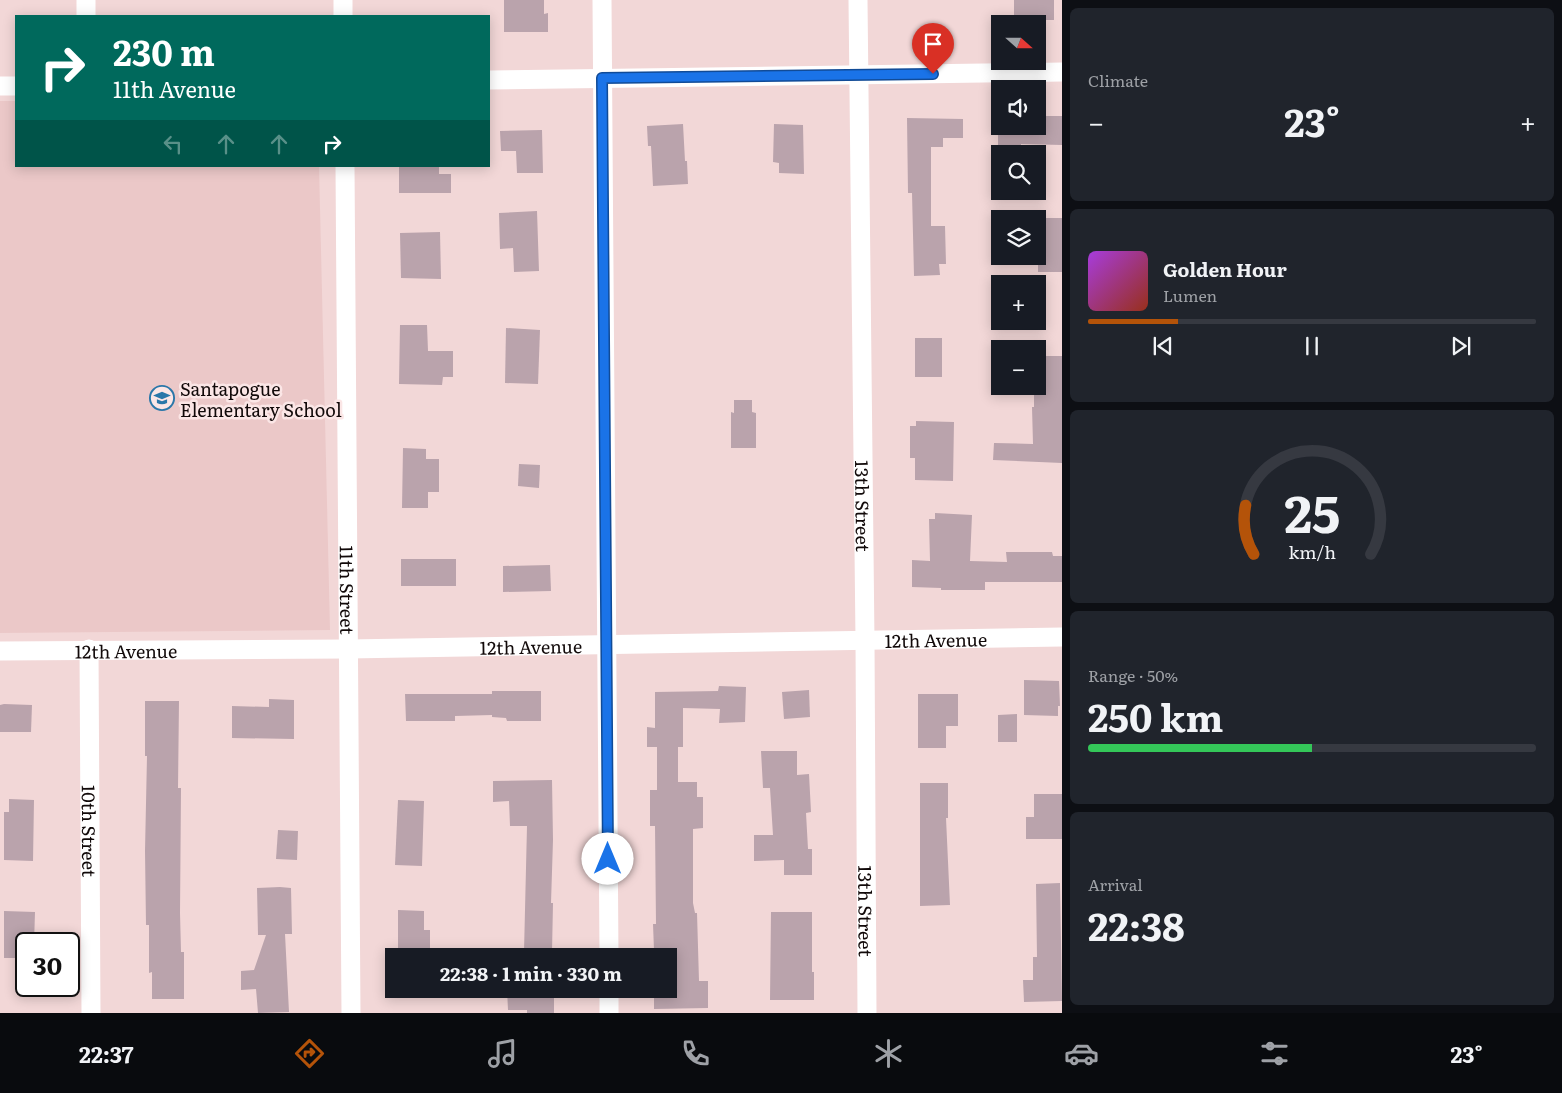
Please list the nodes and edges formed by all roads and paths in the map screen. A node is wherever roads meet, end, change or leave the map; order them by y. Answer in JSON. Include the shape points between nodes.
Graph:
{"nodes":[{"id":1,"x":86,"y":0,"type":"edge"},
{"id":2,"x":343,"y":0,"type":"edge"},
{"id":3,"x":602,"y":0,"type":"edge"},
{"id":4,"x":858,"y":0,"type":"edge"},
{"id":5,"x":86,"y":15,"type":"edge"},
{"id":6,"x":343,"y":15,"type":"edge"},
{"id":7,"x":1062,"y":72,"type":"edge"},
{"id":8,"x":859,"y":74,"type":"junction"},
{"id":9,"x":602,"y":78,"type":"junction"},
{"id":10,"x":490,"y":80,"type":"edge"},
{"id":11,"x":0,"y":86,"type":"edge"},
{"id":12,"x":15,"y":86,"type":"edge"},
{"id":13,"x":345,"y":167,"type":"edge"},
{"id":14,"x":1062,"y":637,"type":"edge"},
{"id":15,"x":865,"y":641,"type":"junction"},
{"id":16,"x":606,"y":644,"type":"junction"},
{"id":17,"x":89,"y":649,"type":"junction"},
{"id":18,"x":348,"y":649,"type":"junction"},
{"id":19,"x":0,"y":651,"type":"edge"},
{"id":20,"x":609,"y":948,"type":"edge"},
{"id":21,"x":609,"y":998,"type":"edge"},
{"id":22,"x":92,"y":1013,"type":"edge"},
{"id":23,"x":351,"y":1013,"type":"edge"},
{"id":24,"x":609,"y":1013,"type":"edge"},
{"id":25,"x":867,"y":1013,"type":"edge"}],
"edges":[{"from":1,"to":5,"type":"street"},
{"from":2,"to":6,"type":"street"},
{"from":3,"to":9,"type":"street"},
{"from":4,"to":8,"type":"street","name":"13th Street"},
{"from":7,"to":8,"type":"street"},
{"from":8,"to":9,"type":"street"},
{"from":8,"to":15,"type":"street","name":"13th Street"},
{"from":9,"to":10,"type":"street"},
{"from":9,"to":16,"type":"street"},
{"from":11,"to":12,"type":"street"},
{"from":13,"to":18,"type":"street","name":"11th Street"},
{"from":14,"to":15,"type":"street","name":"12th Avenue"},
{"from":15,"to":16,"type":"street","name":"12th Avenue"},
{"from":15,"to":25,"type":"street","name":"13th Street"},
{"from":16,"to":18,"type":"street","name":"12th Avenue"},
{"from":16,"to":20,"type":"street"},
{"from":17,"to":18,"type":"street","name":"12th Avenue"},
{"from":17,"to":19,"type":"street","name":"12th Avenue"},
{"from":17,"to":22,"type":"street","name":"10th Street"},
{"from":18,"to":23,"type":"street","name":"11th Street"},
{"from":21,"to":24,"type":"street"}]}
